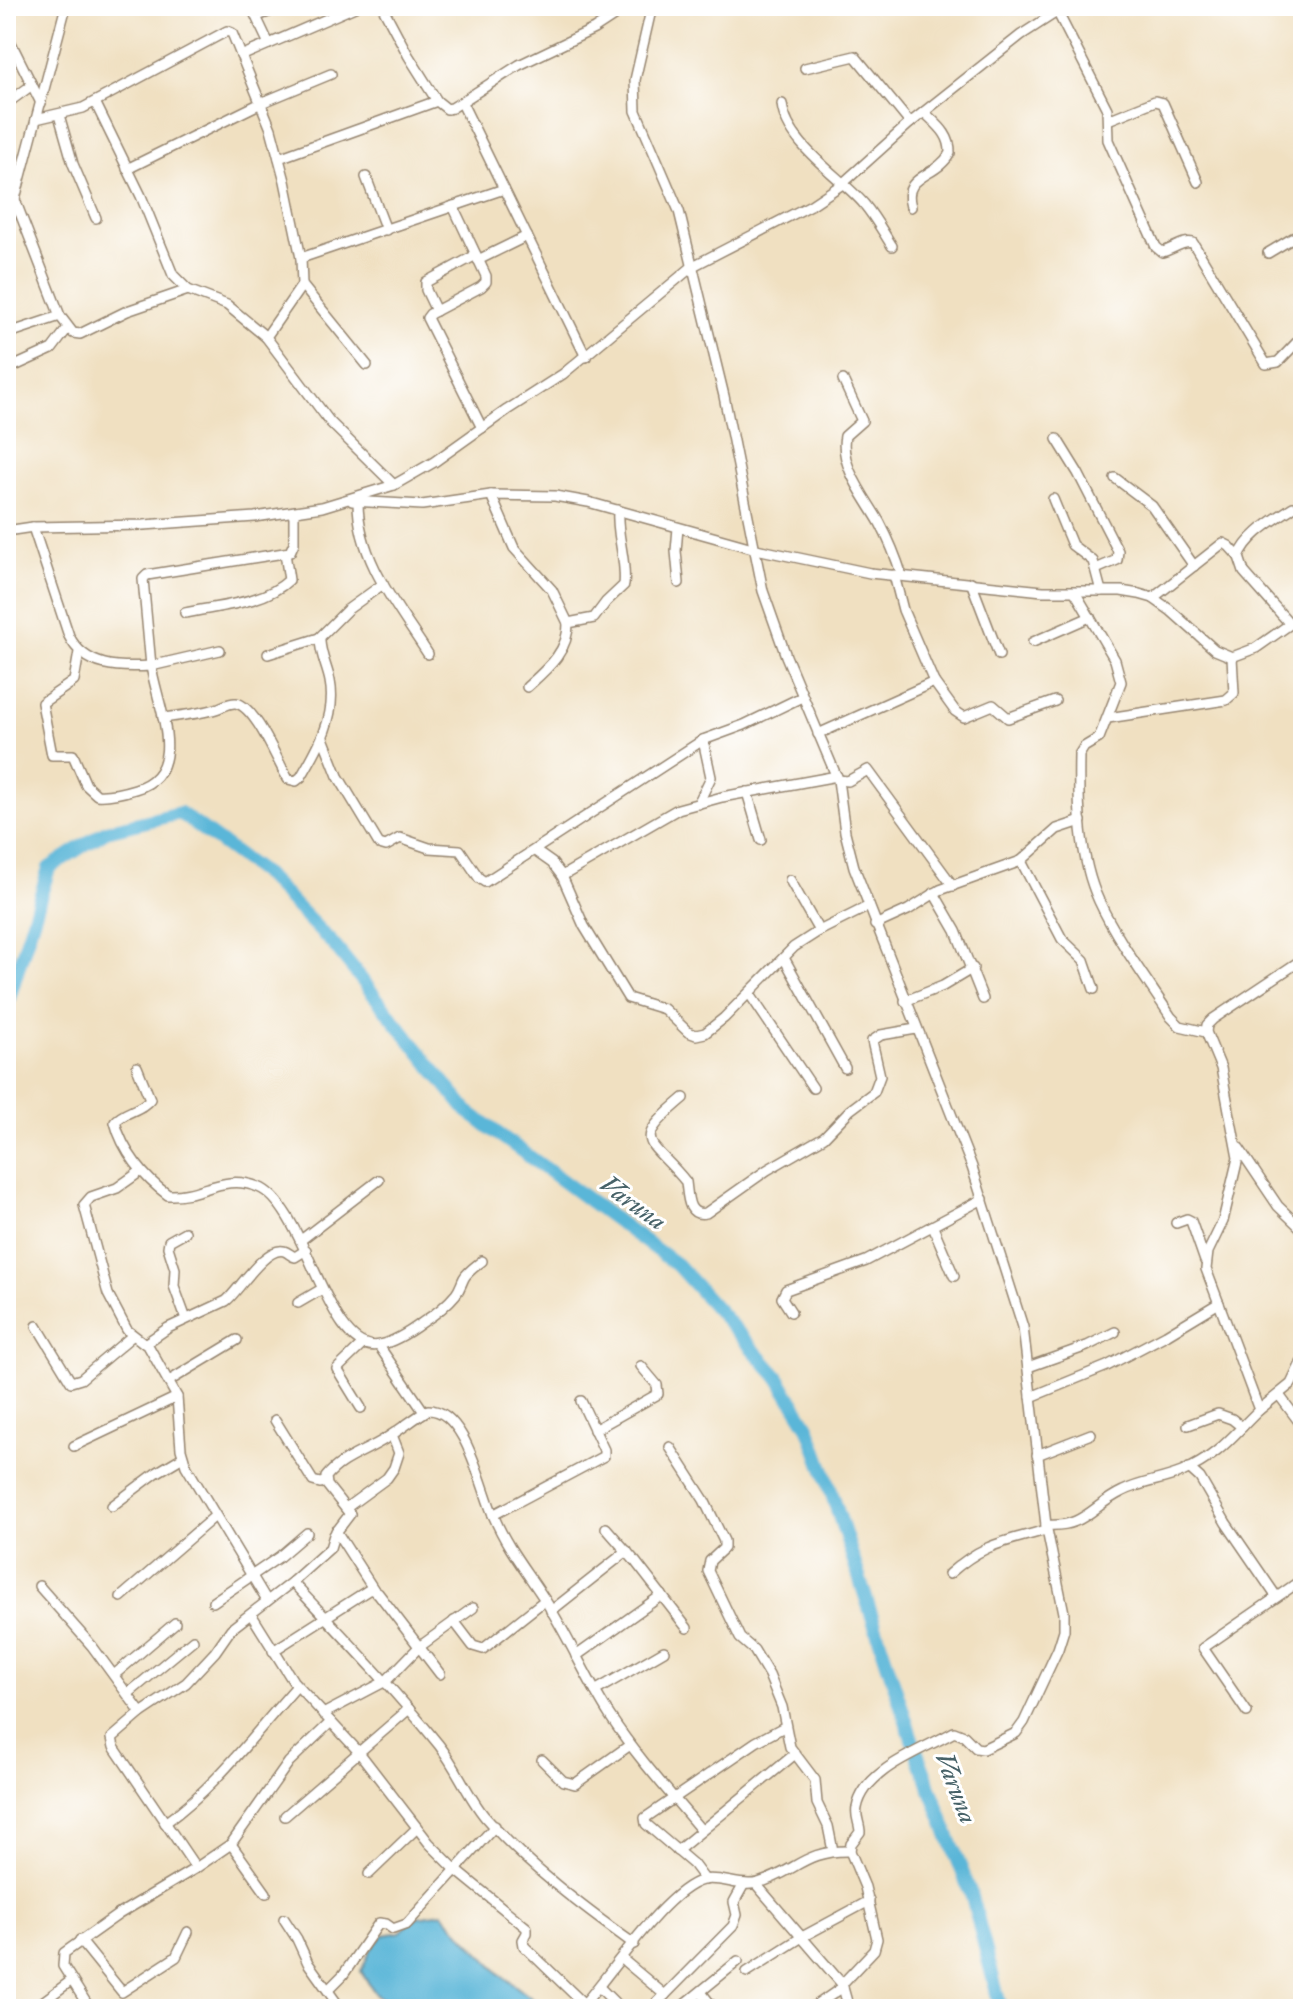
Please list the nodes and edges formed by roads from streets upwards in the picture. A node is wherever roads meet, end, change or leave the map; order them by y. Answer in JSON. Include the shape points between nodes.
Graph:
{"nodes":[{"id":1,"x":66,"y":6,"type":"edge"},
{"id":2,"x":251,"y":6,"type":"edge"},
{"id":3,"x":285,"y":6,"type":"edge"},
{"id":4,"x":357,"y":6,"type":"edge"},
{"id":5,"x":382,"y":6,"type":"edge"},
{"id":6,"x":629,"y":6,"type":"edge"},
{"id":7,"x":652,"y":6,"type":"edge"},
{"id":8,"x":1062,"y":8,"type":"edge"},
{"id":9,"x":257,"y":16,"type":"junction"},
{"id":10,"x":6,"y":33,"type":"edge"},
{"id":11,"x":269,"y":44,"type":"junction"},
{"id":12,"x":241,"y":56,"type":"junction"},
{"id":13,"x":805,"y":68,"type":"dead end"},
{"id":14,"x":331,"y":74,"type":"dead end"},
{"id":15,"x":32,"y":85,"type":"junction"},
{"id":16,"x":437,"y":101,"type":"junction"},
{"id":17,"x":95,"y":102,"type":"junction"},
{"id":18,"x":41,"y":103,"type":"junction"},
{"id":19,"x":261,"y":103,"type":"junction"},
{"id":20,"x":462,"y":103,"type":"junction"},
{"id":21,"x":6,"y":104,"type":"edge"},
{"id":22,"x":782,"y":104,"type":"dead end"},
{"id":23,"x":924,"y":112,"type":"junction"},
{"id":24,"x":59,"y":115,"type":"junction"},
{"id":25,"x":36,"y":119,"type":"junction"},
{"id":26,"x":1108,"y":120,"type":"junction"},
{"id":27,"x":910,"y":123,"type":"junction"},
{"id":28,"x":279,"y":158,"type":"junction"},
{"id":29,"x":127,"y":169,"type":"junction"},
{"id":30,"x":366,"y":177,"type":"dead end"},
{"id":31,"x":1198,"y":182,"type":"dead end"},
{"id":32,"x":841,"y":185,"type":"junction"},
{"id":33,"x":504,"y":189,"type":"junction"},
{"id":34,"x":15,"y":200,"type":"junction"},
{"id":35,"x":453,"y":206,"type":"junction"},
{"id":36,"x":911,"y":207,"type":"dead end"},
{"id":37,"x":96,"y":218,"type":"dead end"},
{"id":38,"x":386,"y":230,"type":"junction"},
{"id":39,"x":1303,"y":232,"type":"edge"},
{"id":40,"x":6,"y":233,"type":"edge"},
{"id":41,"x":527,"y":236,"type":"junction"},
{"id":42,"x":892,"y":246,"type":"dead end"},
{"id":43,"x":1268,"y":253,"type":"dead end"},
{"id":44,"x":477,"y":257,"type":"junction"},
{"id":45,"x":301,"y":258,"type":"junction"},
{"id":46,"x":693,"y":266,"type":"junction"},
{"id":47,"x":302,"y":285,"type":"junction"},
{"id":48,"x":188,"y":290,"type":"junction"},
{"id":49,"x":436,"y":311,"type":"junction"},
{"id":50,"x":60,"y":316,"type":"junction"},
{"id":51,"x":67,"y":329,"type":"junction"},
{"id":52,"x":6,"y":334,"type":"edge"},
{"id":53,"x":1303,"y":336,"type":"edge"},
{"id":54,"x":266,"y":337,"type":"junction"},
{"id":55,"x":586,"y":357,"type":"junction"},
{"id":56,"x":367,"y":365,"type":"dead end"},
{"id":57,"x":6,"y":370,"type":"edge"},
{"id":58,"x":843,"y":380,"type":"dead end"},
{"id":59,"x":482,"y":428,"type":"junction"},
{"id":60,"x":1057,"y":439,"type":"dead end"},
{"id":61,"x":1115,"y":478,"type":"dead end"},
{"id":62,"x":394,"y":485,"type":"junction"},
{"id":63,"x":491,"y":495,"type":"junction"},
{"id":64,"x":1053,"y":499,"type":"dead end"},
{"id":65,"x":353,"y":501,"type":"junction"},
{"id":66,"x":1293,"y":507,"type":"dead end"},
{"id":67,"x":618,"y":510,"type":"junction"},
{"id":68,"x":294,"y":512,"type":"junction"},
{"id":69,"x":33,"y":527,"type":"junction"},
{"id":70,"x":678,"y":528,"type":"junction"},
{"id":71,"x":6,"y":531,"type":"edge"},
{"id":72,"x":756,"y":549,"type":"junction"},
{"id":73,"x":285,"y":553,"type":"junction"},
{"id":74,"x":1239,"y":557,"type":"junction"},
{"id":75,"x":1194,"y":566,"type":"junction"},
{"id":76,"x":1096,"y":569,"type":"junction"},
{"id":77,"x":898,"y":576,"type":"junction"},
{"id":78,"x":971,"y":582,"type":"junction"},
{"id":79,"x":679,"y":583,"type":"dead end"},
{"id":80,"x":383,"y":584,"type":"junction"},
{"id":81,"x":1101,"y":591,"type":"junction"},
{"id":82,"x":1075,"y":592,"type":"junction"},
{"id":83,"x":1153,"y":598,"type":"junction"},
{"id":84,"x":185,"y":613,"type":"dead end"},
{"id":85,"x":1303,"y":615,"type":"edge"},
{"id":86,"x":1090,"y":617,"type":"junction"},
{"id":87,"x":568,"y":623,"type":"junction"},
{"id":88,"x":1290,"y":624,"type":"junction"},
{"id":89,"x":319,"y":638,"type":"junction"},
{"id":90,"x":1033,"y":642,"type":"dead end"},
{"id":91,"x":220,"y":650,"type":"dead end"},
{"id":92,"x":79,"y":652,"type":"junction"},
{"id":93,"x":268,"y":654,"type":"dead end"},
{"id":94,"x":428,"y":654,"type":"dead end"},
{"id":95,"x":999,"y":655,"type":"dead end"},
{"id":96,"x":1232,"y":657,"type":"junction"},
{"id":97,"x":151,"y":666,"type":"junction"},
{"id":98,"x":934,"y":682,"type":"junction"},
{"id":99,"x":527,"y":687,"type":"dead end"},
{"id":100,"x":802,"y":697,"type":"junction"},
{"id":101,"x":1055,"y":701,"type":"dead end"},
{"id":102,"x":163,"y":718,"type":"junction"},
{"id":103,"x":1108,"y":718,"type":"junction"},
{"id":104,"x":818,"y":734,"type":"junction"},
{"id":105,"x":323,"y":738,"type":"junction"},
{"id":106,"x":703,"y":740,"type":"junction"},
{"id":107,"x":838,"y":778,"type":"junction"},
{"id":108,"x":747,"y":792,"type":"junction"},
{"id":109,"x":698,"y":804,"type":"junction"},
{"id":110,"x":1081,"y":821,"type":"junction"},
{"id":111,"x":761,"y":840,"type":"dead end"},
{"id":112,"x":535,"y":851,"type":"junction"},
{"id":113,"x":1021,"y":861,"type":"junction"},
{"id":114,"x":562,"y":876,"type":"junction"},
{"id":115,"x":790,"y":880,"type":"dead end"},
{"id":116,"x":953,"y":886,"type":"junction"},
{"id":117,"x":934,"y":893,"type":"junction"},
{"id":118,"x":869,"y":906,"type":"junction"},
{"id":119,"x":875,"y":925,"type":"junction"},
{"id":120,"x":819,"y":931,"type":"junction"},
{"id":121,"x":784,"y":958,"type":"junction"},
{"id":122,"x":1303,"y":959,"type":"edge"},
{"id":123,"x":973,"y":968,"type":"junction"},
{"id":124,"x":1094,"y":989,"type":"dead end"},
{"id":125,"x":749,"y":993,"type":"junction"},
{"id":126,"x":983,"y":999,"type":"dead end"},
{"id":127,"x":905,"y":1001,"type":"junction"},
{"id":128,"x":916,"y":1029,"type":"junction"},
{"id":129,"x":1206,"y":1032,"type":"junction"},
{"id":130,"x":137,"y":1067,"type":"dead end"},
{"id":131,"x":845,"y":1068,"type":"dead end"},
{"id":132,"x":813,"y":1088,"type":"dead end"},
{"id":133,"x":684,"y":1098,"type":"dead end"},
{"id":134,"x":1237,"y":1146,"type":"junction"},
{"id":135,"x":141,"y":1171,"type":"junction"},
{"id":136,"x":379,"y":1180,"type":"dead end"},
{"id":137,"x":983,"y":1199,"type":"junction"},
{"id":138,"x":1176,"y":1223,"type":"dead end"},
{"id":139,"x":933,"y":1227,"type":"junction"},
{"id":140,"x":1303,"y":1230,"type":"edge"},
{"id":141,"x":185,"y":1232,"type":"dead end"},
{"id":142,"x":301,"y":1240,"type":"junction"},
{"id":143,"x":306,"y":1250,"type":"junction"},
{"id":144,"x":482,"y":1261,"type":"dead end"},
{"id":145,"x":1205,"y":1261,"type":"junction"},
{"id":146,"x":954,"y":1276,"type":"dead end"},
{"id":147,"x":322,"y":1289,"type":"junction"},
{"id":148,"x":298,"y":1303,"type":"dead end"},
{"id":149,"x":1219,"y":1303,"type":"junction"},
{"id":150,"x":791,"y":1312,"type":"dead end"},
{"id":151,"x":186,"y":1319,"type":"junction"},
{"id":152,"x":37,"y":1326,"type":"dead end"},
{"id":153,"x":1115,"y":1332,"type":"dead end"},
{"id":154,"x":132,"y":1336,"type":"junction"},
{"id":155,"x":237,"y":1340,"type":"dead end"},
{"id":156,"x":146,"y":1343,"type":"junction"},
{"id":157,"x":363,"y":1344,"type":"junction"},
{"id":158,"x":379,"y":1346,"type":"junction"},
{"id":159,"x":1303,"y":1359,"type":"edge"},
{"id":160,"x":641,"y":1366,"type":"dead end"},
{"id":161,"x":1028,"y":1367,"type":"junction"},
{"id":162,"x":169,"y":1381,"type":"junction"},
{"id":163,"x":1279,"y":1395,"type":"junction"},
{"id":164,"x":177,"y":1397,"type":"junction"},
{"id":165,"x":1031,"y":1397,"type":"junction"},
{"id":166,"x":581,"y":1401,"type":"dead end"},
{"id":167,"x":361,"y":1408,"type":"dead end"},
{"id":168,"x":1259,"y":1410,"type":"junction"},
{"id":169,"x":424,"y":1412,"type":"junction"},
{"id":170,"x":275,"y":1420,"type":"dead end"},
{"id":171,"x":1188,"y":1425,"type":"dead end"},
{"id":172,"x":1242,"y":1427,"type":"junction"},
{"id":173,"x":1303,"y":1427,"type":"edge"},
{"id":174,"x":594,"y":1430,"type":"junction"},
{"id":175,"x":1091,"y":1434,"type":"dead end"},
{"id":176,"x":392,"y":1435,"type":"junction"},
{"id":177,"x":74,"y":1446,"type":"dead end"},
{"id":178,"x":670,"y":1447,"type":"dead end"},
{"id":179,"x":1037,"y":1455,"type":"junction"},
{"id":180,"x":183,"y":1457,"type":"junction"},
{"id":181,"x":1189,"y":1468,"type":"junction"},
{"id":182,"x":325,"y":1482,"type":"junction"},
{"id":183,"x":112,"y":1506,"type":"dead end"},
{"id":184,"x":346,"y":1508,"type":"junction"},
{"id":185,"x":493,"y":1515,"type":"junction"},
{"id":186,"x":215,"y":1516,"type":"junction"},
{"id":187,"x":606,"y":1528,"type":"dead end"},
{"id":188,"x":1046,"y":1528,"type":"junction"},
{"id":189,"x":336,"y":1531,"type":"junction"},
{"id":190,"x":307,"y":1533,"type":"dead end"},
{"id":191,"x":627,"y":1551,"type":"junction"},
{"id":192,"x":252,"y":1573,"type":"junction"},
{"id":193,"x":949,"y":1574,"type":"dead end"},
{"id":194,"x":1303,"y":1579,"type":"edge"},
{"id":195,"x":292,"y":1582,"type":"junction"},
{"id":196,"x":39,"y":1586,"type":"dead end"},
{"id":197,"x":374,"y":1590,"type":"junction"},
{"id":198,"x":662,"y":1595,"type":"junction"},
{"id":199,"x":1276,"y":1596,"type":"junction"},
{"id":200,"x":121,"y":1597,"type":"dead end"},
{"id":201,"x":545,"y":1600,"type":"junction"},
{"id":202,"x":267,"y":1601,"type":"junction"},
{"id":203,"x":213,"y":1602,"type":"dead end"},
{"id":204,"x":473,"y":1608,"type":"dead end"},
{"id":205,"x":551,"y":1611,"type":"junction"},
{"id":206,"x":251,"y":1614,"type":"junction"},
{"id":207,"x":325,"y":1617,"type":"junction"},
{"id":208,"x":454,"y":1621,"type":"junction"},
{"id":209,"x":175,"y":1623,"type":"dead end"},
{"id":210,"x":687,"y":1628,"type":"dead end"},
{"id":211,"x":193,"y":1640,"type":"dead end"},
{"id":212,"x":419,"y":1647,"type":"junction"},
{"id":213,"x":273,"y":1651,"type":"junction"},
{"id":214,"x":664,"y":1651,"type":"dead end"},
{"id":215,"x":576,"y":1656,"type":"junction"},
{"id":216,"x":440,"y":1674,"type":"dead end"},
{"id":217,"x":114,"y":1675,"type":"junction"},
{"id":218,"x":386,"y":1681,"type":"junction"},
{"id":219,"x":297,"y":1686,"type":"junction"},
{"id":220,"x":595,"y":1691,"type":"junction"},
{"id":221,"x":129,"y":1693,"type":"junction"},
{"id":222,"x":409,"y":1709,"type":"junction"},
{"id":223,"x":1247,"y":1712,"type":"dead end"},
{"id":224,"x":141,"y":1713,"type":"junction"},
{"id":225,"x":327,"y":1718,"type":"junction"},
{"id":226,"x":784,"y":1727,"type":"junction"},
{"id":227,"x":630,"y":1745,"type":"junction"},
{"id":228,"x":358,"y":1751,"type":"junction"},
{"id":229,"x":795,"y":1754,"type":"junction"},
{"id":230,"x":542,"y":1760,"type":"dead end"},
{"id":231,"x":674,"y":1797,"type":"junction"},
{"id":232,"x":285,"y":1816,"type":"dead end"},
{"id":233,"x":165,"y":1823,"type":"junction"},
{"id":234,"x":495,"y":1826,"type":"junction"},
{"id":235,"x":417,"y":1828,"type":"junction"},
{"id":236,"x":701,"y":1830,"type":"junction"},
{"id":237,"x":231,"y":1844,"type":"junction"},
{"id":238,"x":677,"y":1851,"type":"junction"},
{"id":239,"x":833,"y":1851,"type":"junction"},
{"id":240,"x":850,"y":1851,"type":"junction"},
{"id":241,"x":196,"y":1868,"type":"junction"},
{"id":242,"x":456,"y":1870,"type":"junction"},
{"id":243,"x":369,"y":1874,"type":"dead end"},
{"id":244,"x":705,"y":1880,"type":"junction"},
{"id":245,"x":744,"y":1884,"type":"junction"},
{"id":246,"x":756,"y":1884,"type":"junction"},
{"id":247,"x":266,"y":1893,"type":"dead end"},
{"id":248,"x":869,"y":1901,"type":"junction"},
{"id":249,"x":284,"y":1919,"type":"dead end"},
{"id":250,"x":188,"y":1932,"type":"dead end"},
{"id":251,"x":802,"y":1937,"type":"junction"},
{"id":252,"x":80,"y":1940,"type":"junction"},
{"id":253,"x":634,"y":1944,"type":"junction"},
{"id":254,"x":622,"y":1959,"type":"junction"},
{"id":255,"x":738,"y":1961,"type":"dead end"},
{"id":256,"x":747,"y":1972,"type":"dead end"},
{"id":257,"x":72,"y":1980,"type":"junction"},
{"id":258,"x":842,"y":1985,"type":"junction"},
{"id":259,"x":599,"y":1987,"type":"junction"},
{"id":260,"x":328,"y":1990,"type":"junction"},
{"id":261,"x":701,"y":1992,"type":"junction"},
{"id":262,"x":665,"y":1995,"type":"junction"},
{"id":263,"x":582,"y":2007,"type":"edge"},
{"id":264,"x":33,"y":2009,"type":"edge"},
{"id":265,"x":90,"y":2009,"type":"edge"},
{"id":266,"x":341,"y":2009,"type":"edge"},
{"id":267,"x":621,"y":2009,"type":"edge"},
{"id":268,"x":651,"y":2009,"type":"edge"},
{"id":269,"x":679,"y":2009,"type":"edge"},
{"id":270,"x":714,"y":2009,"type":"edge"},
{"id":271,"x":811,"y":2009,"type":"edge"},
{"id":272,"x":849,"y":2009,"type":"edge"}],
"edges":[{"from":1,"to":18,"type":"street"},
{"from":2,"to":9,"type":"street"},
{"from":3,"to":9,"type":"street"},
{"from":4,"to":11,"type":"street"},
{"from":5,"to":16,"type":"street"},
{"from":6,"to":20,"type":"street","via":[[519,65]]},
{"from":7,"to":46,"type":"street","via":[[635,80],[636,111],[670,185]]},
{"from":8,"to":23,"type":"street"},
{"from":8,"to":26,"type":"street"},
{"from":9,"to":11,"type":"street"},
{"from":10,"to":15,"type":"street"},
{"from":11,"to":12,"type":"street"},
{"from":12,"to":17,"type":"street","via":[[227,31]]},
{"from":12,"to":19,"type":"street"},
{"from":13,"to":27,"type":"street","via":[[855,56]]},
{"from":14,"to":19,"type":"street"},
{"from":15,"to":18,"type":"street"},
{"from":15,"to":21,"type":"street"},
{"from":16,"to":20,"type":"street","via":[[447,109]]},
{"from":16,"to":28,"type":"street"},
{"from":17,"to":24,"type":"street"},
{"from":17,"to":29,"type":"street"},
{"from":18,"to":25,"type":"street"},
{"from":19,"to":28,"type":"street"},
{"from":19,"to":29,"type":"street"},
{"from":20,"to":33,"type":"street"},
{"from":22,"to":32,"type":"street","via":[[790,126]]},
{"from":23,"to":27,"type":"street"},
{"from":23,"to":36,"type":"street","via":[[949,140],[950,153],[908,189]]},
{"from":24,"to":25,"type":"street"},
{"from":24,"to":37,"type":"street"},
{"from":25,"to":34,"type":"street"},
{"from":26,"to":31,"type":"street","via":[[1155,101],[1163,103]]},
{"from":26,"to":53,"type":"street","via":[[1108,140],[1118,168],[1159,250],[1193,243],[1266,364],[1278,362]]},
{"from":27,"to":32,"type":"street"},
{"from":28,"to":45,"type":"street"},
{"from":29,"to":48,"type":"street","via":[[173,275]]},
{"from":30,"to":38,"type":"street"},
{"from":32,"to":42,"type":"street","via":[[866,207]]},
{"from":32,"to":46,"type":"street"},
{"from":33,"to":35,"type":"street"},
{"from":33,"to":41,"type":"street"},
{"from":34,"to":40,"type":"street"},
{"from":34,"to":50,"type":"street"},
{"from":35,"to":38,"type":"street"},
{"from":35,"to":44,"type":"street"},
{"from":38,"to":45,"type":"street"},
{"from":39,"to":43,"type":"street"},
{"from":41,"to":44,"type":"street"},
{"from":41,"to":55,"type":"street"},
{"from":44,"to":49,"type":"street","via":[[486,282]]},
{"from":44,"to":49,"type":"street","via":[[426,282]]},
{"from":45,"to":47,"type":"street"},
{"from":46,"to":55,"type":"street"},
{"from":46,"to":72,"type":"street"},
{"from":47,"to":54,"type":"street"},
{"from":47,"to":56,"type":"street"},
{"from":48,"to":51,"type":"street","via":[[80,334]]},
{"from":48,"to":54,"type":"street","via":[[227,305]]},
{"from":49,"to":59,"type":"street","via":[[428,322]]},
{"from":50,"to":51,"type":"street"},
{"from":50,"to":52,"type":"street"},
{"from":51,"to":57,"type":"street","via":[[52,349]]},
{"from":54,"to":62,"type":"street","via":[[330,422]]},
{"from":55,"to":59,"type":"street"},
{"from":58,"to":77,"type":"street","via":[[862,421],[845,436],[844,452],[891,545]]},
{"from":59,"to":62,"type":"street"},
{"from":60,"to":76,"type":"street","via":[[1118,551],[1117,560]]},
{"from":61,"to":75,"type":"street","via":[[1152,506]]},
{"from":62,"to":65,"type":"street"},
{"from":63,"to":65,"type":"street","via":[[422,505]]},
{"from":63,"to":67,"type":"street","via":[[555,496]]},
{"from":63,"to":87,"type":"street","via":[[514,548],[552,590]]},
{"from":64,"to":76,"type":"street","via":[[1069,540]]},
{"from":65,"to":68,"type":"street"},
{"from":65,"to":80,"type":"street","via":[[365,550]]},
{"from":66,"to":74,"type":"street","via":[[1257,533]]},
{"from":67,"to":70,"type":"street"},
{"from":67,"to":87,"type":"street","via":[[624,585],[598,615]]},
{"from":68,"to":69,"type":"street","via":[[144,525]]},
{"from":68,"to":73,"type":"street","via":[[293,548]]},
{"from":69,"to":71,"type":"street"},
{"from":69,"to":92,"type":"street"},
{"from":70,"to":72,"type":"street"},
{"from":70,"to":79,"type":"street"},
{"from":72,"to":77,"type":"street"},
{"from":72,"to":100,"type":"street","via":[[763,591]]},
{"from":73,"to":84,"type":"street","via":[[289,580],[277,589]]},
{"from":73,"to":97,"type":"street","via":[[144,577]]},
{"from":74,"to":75,"type":"street","via":[[1223,543]]},
{"from":74,"to":88,"type":"street","via":[[1244,572]]},
{"from":75,"to":83,"type":"street"},
{"from":76,"to":81,"type":"street"},
{"from":77,"to":78,"type":"street"},
{"from":77,"to":98,"type":"street","via":[[903,610]]},
{"from":78,"to":82,"type":"street"},
{"from":78,"to":95,"type":"street"},
{"from":80,"to":89,"type":"street"},
{"from":80,"to":94,"type":"street"},
{"from":81,"to":82,"type":"street"},
{"from":81,"to":83,"type":"street"},
{"from":82,"to":86,"type":"street"},
{"from":83,"to":96,"type":"street","via":[[1215,650]]},
{"from":85,"to":88,"type":"street"},
{"from":86,"to":90,"type":"street"},
{"from":86,"to":103,"type":"street","via":[[1120,671]]},
{"from":87,"to":99,"type":"street","via":[[566,643]]},
{"from":88,"to":96,"type":"street","via":[[1256,648]]},
{"from":89,"to":93,"type":"street"},
{"from":89,"to":105,"type":"street","via":[[331,693]]},
{"from":91,"to":97,"type":"street"},
{"from":92,"to":97,"type":"street","via":[[111,666]]},
{"from":92,"to":102,"type":"street","via":[[74,681],[42,703],[52,755],[73,755],[91,792],[119,793],[154,780],[167,753]]},
{"from":96,"to":103,"type":"street","via":[[1234,693],[1226,700]]},
{"from":97,"to":102,"type":"street"},
{"from":98,"to":101,"type":"street","via":[[964,717],[993,705],[1008,718]]},
{"from":98,"to":104,"type":"street"},
{"from":100,"to":104,"type":"street"},
{"from":100,"to":106,"type":"street"},
{"from":102,"to":105,"type":"street","via":[[240,705],[262,727],[292,781],[301,777]]},
{"from":103,"to":110,"type":"street","via":[[1099,738],[1079,755]]},
{"from":104,"to":107,"type":"street"},
{"from":105,"to":112,"type":"street","via":[[338,776],[381,846],[400,838],[429,848],[460,850],[485,882]]},
{"from":106,"to":109,"type":"street","via":[[711,777]]},
{"from":106,"to":112,"type":"street"},
{"from":107,"to":108,"type":"street"},
{"from":107,"to":116,"type":"street","via":[[848,781],[868,770]]},
{"from":107,"to":118,"type":"street","via":[[849,849]]},
{"from":108,"to":109,"type":"street"},
{"from":108,"to":111,"type":"street"},
{"from":109,"to":114,"type":"street","via":[[670,813]]},
{"from":110,"to":113,"type":"street","via":[[1057,829]]},
{"from":110,"to":129,"type":"street","via":[[1092,885],[1108,919],[1171,1017],[1180,1026]]},
{"from":112,"to":114,"type":"street"},
{"from":113,"to":116,"type":"street"},
{"from":113,"to":124,"type":"street","via":[[1062,939],[1084,960]]},
{"from":114,"to":125,"type":"street","via":[[584,926],[628,998],[664,1009],[696,1035],[714,1026]]},
{"from":115,"to":120,"type":"street"},
{"from":116,"to":117,"type":"street"},
{"from":117,"to":119,"type":"street"},
{"from":117,"to":123,"type":"street"},
{"from":118,"to":119,"type":"street"},
{"from":118,"to":120,"type":"street"},
{"from":119,"to":127,"type":"street"},
{"from":120,"to":121,"type":"street"},
{"from":121,"to":125,"type":"street"},
{"from":121,"to":131,"type":"street"},
{"from":122,"to":129,"type":"street","via":[[1213,1019]]},
{"from":123,"to":126,"type":"street"},
{"from":123,"to":127,"type":"street"},
{"from":125,"to":132,"type":"street"},
{"from":127,"to":128,"type":"street"},
{"from":128,"to":133,"type":"street","via":[[872,1041],[879,1084],[824,1137],[700,1214],[687,1200],[686,1182],[656,1152],[649,1137],[659,1119]]},
{"from":128,"to":137,"type":"street"},
{"from":129,"to":134,"type":"street","via":[[1221,1068]]},
{"from":130,"to":135,"type":"street","via":[[150,1099],[115,1122]]},
{"from":134,"to":140,"type":"street","via":[[1278,1206]]},
{"from":134,"to":145,"type":"street","via":[[1223,1221]]},
{"from":135,"to":142,"type":"street","via":[[168,1195],[230,1181],[266,1190]]},
{"from":135,"to":154,"type":"street","via":[[84,1205],[108,1294]]},
{"from":136,"to":142,"type":"street"},
{"from":137,"to":139,"type":"street"},
{"from":137,"to":161,"type":"street","via":[[1023,1327]]},
{"from":138,"to":145,"type":"street","via":[[1191,1221]]},
{"from":139,"to":146,"type":"street"},
{"from":139,"to":150,"type":"street","via":[[866,1261],[786,1290],[782,1298]]},
{"from":141,"to":151,"type":"street","via":[[168,1247]]},
{"from":142,"to":143,"type":"street"},
{"from":143,"to":147,"type":"street"},
{"from":143,"to":151,"type":"street","via":[[295,1257],[278,1252],[249,1272],[234,1295]]},
{"from":144,"to":158,"type":"street","via":[[427,1320]]},
{"from":145,"to":149,"type":"street"},
{"from":147,"to":148,"type":"street"},
{"from":147,"to":157,"type":"street"},
{"from":149,"to":165,"type":"street","via":[[1107,1366]]},
{"from":149,"to":168,"type":"street"},
{"from":151,"to":156,"type":"street"},
{"from":152,"to":154,"type":"street","via":[[71,1382]]},
{"from":153,"to":161,"type":"street"},
{"from":154,"to":156,"type":"street"},
{"from":155,"to":162,"type":"street"},
{"from":156,"to":162,"type":"street"},
{"from":157,"to":158,"type":"street"},
{"from":157,"to":167,"type":"street","via":[[337,1369]]},
{"from":158,"to":169,"type":"street"},
{"from":159,"to":163,"type":"street"},
{"from":160,"to":174,"type":"street","via":[[658,1394]]},
{"from":161,"to":165,"type":"street"},
{"from":162,"to":164,"type":"street"},
{"from":163,"to":168,"type":"street"},
{"from":163,"to":173,"type":"street"},
{"from":164,"to":177,"type":"street"},
{"from":164,"to":180,"type":"street"},
{"from":165,"to":179,"type":"street"},
{"from":166,"to":174,"type":"street"},
{"from":168,"to":172,"type":"street"},
{"from":169,"to":176,"type":"street"},
{"from":169,"to":185,"type":"street","via":[[437,1410],[456,1426]]},
{"from":170,"to":182,"type":"street","via":[[313,1481]]},
{"from":171,"to":172,"type":"street","via":[[1218,1414]]},
{"from":172,"to":181,"type":"street","via":[[1222,1448]]},
{"from":174,"to":185,"type":"street","via":[[604,1450],[601,1458]]},
{"from":175,"to":179,"type":"street"},
{"from":176,"to":182,"type":"street","via":[[353,1455]]},
{"from":176,"to":184,"type":"street","via":[[399,1453],[391,1473]]},
{"from":178,"to":226,"type":"street","via":[[724,1541],[708,1571],[740,1638],[769,1675]]},
{"from":179,"to":188,"type":"street"},
{"from":180,"to":183,"type":"street"},
{"from":180,"to":186,"type":"street"},
{"from":181,"to":188,"type":"street","via":[[1125,1490],[1075,1524]]},
{"from":181,"to":199,"type":"street"},
{"from":182,"to":184,"type":"street"},
{"from":184,"to":189,"type":"street","via":[[350,1518]]},
{"from":185,"to":201,"type":"street"},
{"from":186,"to":192,"type":"street"},
{"from":186,"to":200,"type":"street"},
{"from":187,"to":191,"type":"street"},
{"from":188,"to":193,"type":"street","via":[[986,1547]]},
{"from":188,"to":240,"type":"street","via":[[1064,1630],[1024,1722],[1016,1733],[983,1749],[954,1732],[888,1766],[869,1783],[857,1805],[860,1832]]},
{"from":189,"to":195,"type":"street","via":[[330,1548]]},
{"from":189,"to":197,"type":"street"},
{"from":190,"to":192,"type":"street"},
{"from":191,"to":198,"type":"street"},
{"from":191,"to":205,"type":"street"},
{"from":192,"to":202,"type":"street"},
{"from":192,"to":203,"type":"street"},
{"from":194,"to":199,"type":"street"},
{"from":195,"to":202,"type":"street"},
{"from":195,"to":207,"type":"street"},
{"from":196,"to":217,"type":"street"},
{"from":197,"to":207,"type":"street","via":[[365,1590]]},
{"from":197,"to":212,"type":"street"},
{"from":198,"to":210,"type":"street"},
{"from":198,"to":215,"type":"street"},
{"from":199,"to":223,"type":"street","via":[[1203,1648]]},
{"from":201,"to":205,"type":"street"},
{"from":201,"to":208,"type":"street","via":[[483,1649],[473,1646]]},
{"from":202,"to":206,"type":"street"},
{"from":204,"to":208,"type":"street"},
{"from":205,"to":215,"type":"street"},
{"from":206,"to":213,"type":"street"},
{"from":206,"to":224,"type":"street","via":[[231,1629],[186,1683]]},
{"from":207,"to":213,"type":"street"},
{"from":207,"to":218,"type":"street"},
{"from":208,"to":212,"type":"street"},
{"from":209,"to":217,"type":"street"},
{"from":211,"to":221,"type":"street"},
{"from":212,"to":216,"type":"street"},
{"from":212,"to":218,"type":"street"},
{"from":213,"to":219,"type":"street"},
{"from":214,"to":220,"type":"street"},
{"from":215,"to":220,"type":"street"},
{"from":217,"to":221,"type":"street"},
{"from":218,"to":222,"type":"street"},
{"from":218,"to":225,"type":"street"},
{"from":219,"to":225,"type":"street"},
{"from":219,"to":233,"type":"street","via":[[228,1768]]},
{"from":220,"to":227,"type":"street"},
{"from":221,"to":224,"type":"street"},
{"from":222,"to":228,"type":"street"},
{"from":222,"to":234,"type":"street"},
{"from":224,"to":233,"type":"street","via":[[115,1732],[111,1742]]},
{"from":225,"to":228,"type":"street"},
{"from":225,"to":237,"type":"street"},
{"from":226,"to":229,"type":"street"},
{"from":226,"to":231,"type":"street"},
{"from":227,"to":230,"type":"street","via":[[575,1784],[563,1781]]},
{"from":227,"to":231,"type":"street"},
{"from":228,"to":232,"type":"street"},
{"from":228,"to":235,"type":"street"},
{"from":229,"to":236,"type":"street"},
{"from":229,"to":239,"type":"street","via":[[815,1780]]},
{"from":231,"to":236,"type":"street"},
{"from":231,"to":238,"type":"street","via":[[644,1821]]},
{"from":233,"to":241,"type":"street"},
{"from":234,"to":242,"type":"street"},
{"from":234,"to":253,"type":"street","via":[[570,1897]]},
{"from":235,"to":242,"type":"street"},
{"from":235,"to":243,"type":"street"},
{"from":236,"to":238,"type":"street"},
{"from":237,"to":241,"type":"street"},
{"from":237,"to":247,"type":"street"},
{"from":238,"to":244,"type":"street"},
{"from":239,"to":240,"type":"street"},
{"from":239,"to":246,"type":"street"},
{"from":240,"to":248,"type":"street"},
{"from":241,"to":252,"type":"street"},
{"from":242,"to":260,"type":"street","via":[[402,1928],[379,1923]]},
{"from":242,"to":263,"type":"street","via":[[527,1928],[524,1946]]},
{"from":244,"to":245,"type":"street"},
{"from":244,"to":253,"type":"street","via":[[671,1900]]},
{"from":245,"to":246,"type":"street"},
{"from":245,"to":262,"type":"street","via":[[734,1902],[733,1926]]},
{"from":246,"to":251,"type":"street"},
{"from":248,"to":251,"type":"street"},
{"from":248,"to":258,"type":"street","via":[[877,1939],[874,1950]]},
{"from":249,"to":260,"type":"street"},
{"from":250,"to":252,"type":"street","via":[[176,1957],[122,1992]]},
{"from":251,"to":256,"type":"street"},
{"from":251,"to":258,"type":"street"},
{"from":252,"to":257,"type":"street","via":[[62,1960]]},
{"from":253,"to":254,"type":"street"},
{"from":254,"to":259,"type":"street"},
{"from":254,"to":262,"type":"street"},
{"from":255,"to":261,"type":"street"},
{"from":257,"to":264,"type":"street"},
{"from":257,"to":265,"type":"street"},
{"from":258,"to":271,"type":"street"},
{"from":258,"to":272,"type":"street"},
{"from":259,"to":263,"type":"street"},
{"from":259,"to":267,"type":"street"},
{"from":260,"to":266,"type":"street"},
{"from":261,"to":269,"type":"street"},
{"from":261,"to":270,"type":"street"},
{"from":262,"to":268,"type":"street"}]}
